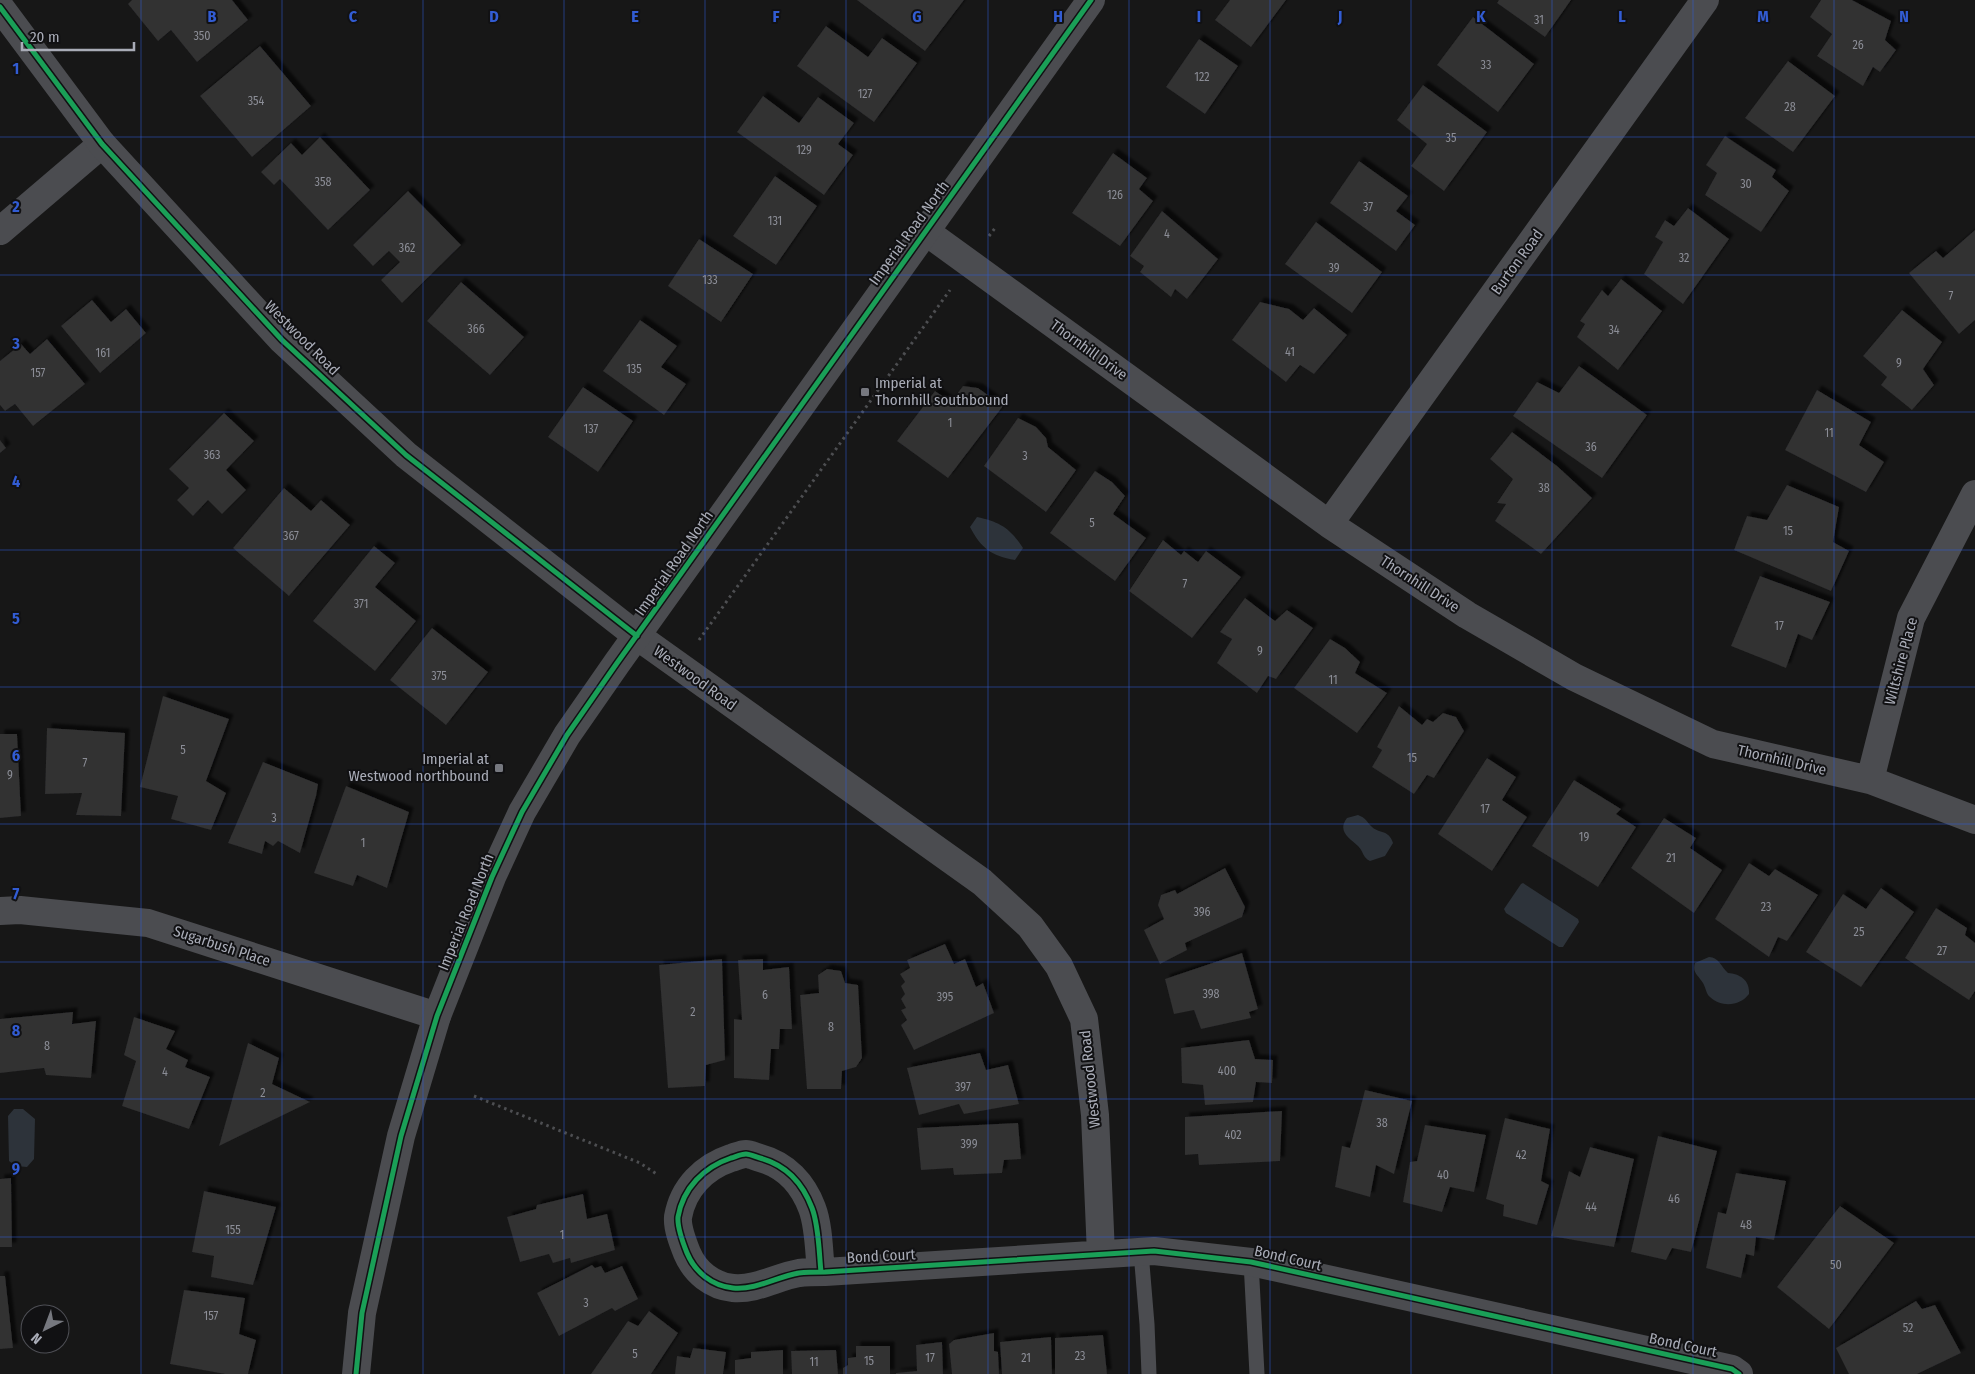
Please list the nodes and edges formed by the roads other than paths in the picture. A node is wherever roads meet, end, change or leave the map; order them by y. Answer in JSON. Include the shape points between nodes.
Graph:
{"nodes":[{"id":1,"x":1091,"y":0,"type":"edge"},
{"id":2,"x":1705,"y":0,"type":"edge"},
{"id":3,"x":0,"y":7,"type":"edge"},
{"id":4,"x":102,"y":144,"type":"junction"},
{"id":5,"x":0,"y":231,"type":"edge"},
{"id":6,"x":925,"y":231,"type":"junction"},
{"id":7,"x":1975,"y":494,"type":"edge"},
{"id":8,"x":1329,"y":524,"type":"junction"},
{"id":9,"x":637,"y":636,"type":"junction"},
{"id":10,"x":1870,"y":780,"type":"junction"},
{"id":11,"x":1975,"y":820,"type":"edge"},
{"id":12,"x":0,"y":911,"type":"edge"},
{"id":13,"x":437,"y":1016,"type":"junction"},
{"id":14,"x":1141,"y":1252,"type":"junction"},
{"id":15,"x":1101,"y":1254,"type":"junction"},
{"id":16,"x":1251,"y":1262,"type":"junction"},
{"id":17,"x":821,"y":1272,"type":"junction"},
{"id":18,"x":356,"y":1374,"type":"edge"},
{"id":19,"x":1149,"y":1374,"type":"edge"},
{"id":20,"x":1257,"y":1374,"type":"edge"},
{"id":21,"x":1739,"y":1374,"type":"edge"}],
"edges":[{"from":1,"to":6,"type":"street","name":"Imperial Road North"},
{"from":2,"to":8,"type":"street","name":"Burton Road"},
{"from":3,"to":4,"type":"street","name":"Westwood Road"},
{"from":4,"to":5,"type":"street"},
{"from":4,"to":9,"type":"street","name":"Westwood Road","via":[[282,340],[406,454]]},
{"from":6,"to":8,"type":"street","name":"Thornhill Drive"},
{"from":6,"to":9,"type":"street","name":"Imperial Road North"},
{"from":7,"to":10,"type":"street","name":"Wiltshire Place","via":[[1911,618]]},
{"from":8,"to":10,"type":"street","name":"Thornhill Drive","via":[[1468,615],[1574,677],[1713,744]]},
{"from":9,"to":13,"type":"street","name":"Imperial Road North","via":[[567,735],[522,812],[492,877]]},
{"from":9,"to":15,"type":"street","name":"Westwood Road","via":[[982,882],[1030,926],[1059,966],[1084,1019],[1095,1115]]},
{"from":10,"to":11,"type":"street","name":"Thornhill Drive"},
{"from":12,"to":13,"type":"street","name":"Sugarbush Place","via":[[20,910],[148,923]]},
{"from":13,"to":18,"type":"street","name":"Imperial Road North","via":[[401,1136],[362,1313]]},
{"from":14,"to":15,"type":"street","name":"Bond Court"},
{"from":14,"to":16,"type":"street","name":"Bond Court"},
{"from":14,"to":19,"type":"lane"},
{"from":15,"to":17,"type":"street","name":"Bond Court"},
{"from":16,"to":20,"type":"lane"},
{"from":16,"to":21,"type":"street","name":"Bond Court","via":[[1732,1369]]},
{"from":17,"to":17,"type":"street","name":"Bond Court","via":[[813,1210],[789,1171],[746,1154],[719,1162],[701,1174],[686,1193],[678,1218],[683,1243],[692,1264],[709,1281],[732,1288],[755,1287],[799,1273]]}]}
